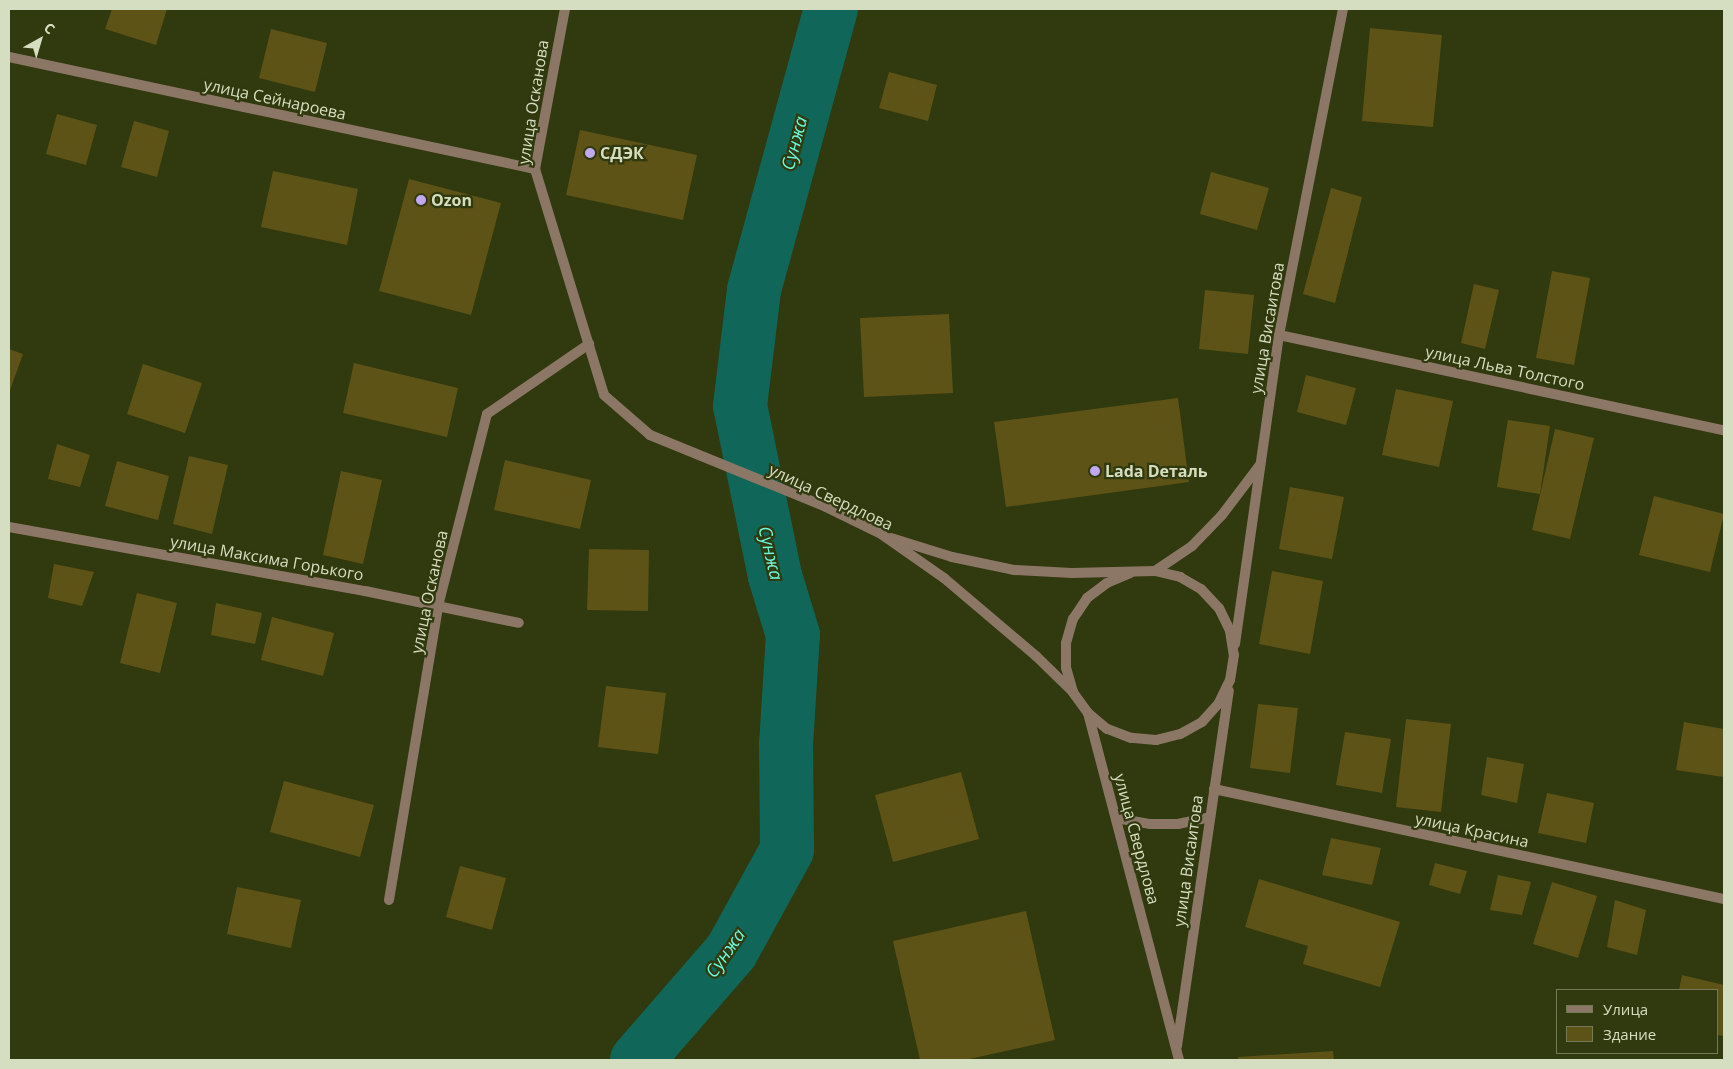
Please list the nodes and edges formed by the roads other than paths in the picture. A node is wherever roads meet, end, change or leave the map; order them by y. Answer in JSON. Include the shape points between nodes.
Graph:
{"nodes":[{"id":1,"x":565,"y":9,"type":"edge"},
{"id":2,"x":1343,"y":9,"type":"edge"},
{"id":3,"x":9,"y":57,"type":"edge"},
{"id":4,"x":535,"y":169,"type":"junction"},
{"id":5,"x":1279,"y":335,"type":"junction"},
{"id":6,"x":589,"y":344,"type":"junction"},
{"id":7,"x":1724,"y":430,"type":"edge"},
{"id":8,"x":650,"y":434,"type":"joint"},
{"id":9,"x":1261,"y":464,"type":"junction"},
{"id":10,"x":9,"y":527,"type":"edge"},
{"id":11,"x":881,"y":534,"type":"junction"},
{"id":12,"x":1155,"y":571,"type":"junction"},
{"id":13,"x":1130,"y":573,"type":"junction"},
{"id":14,"x":438,"y":606,"type":"junction"},
{"id":15,"x":519,"y":623,"type":"dead end"},
{"id":16,"x":1234,"y":655,"type":"junction"},
{"id":17,"x":1230,"y":680,"type":"junction"},
{"id":18,"x":1073,"y":692,"type":"junction"},
{"id":19,"x":1088,"y":713,"type":"junction"},
{"id":20,"x":1214,"y":790,"type":"junction"},
{"id":21,"x":1210,"y":817,"type":"junction"},
{"id":22,"x":1116,"y":818,"type":"junction"},
{"id":23,"x":1724,"y":899,"type":"edge"},
{"id":24,"x":389,"y":900,"type":"dead end"},
{"id":25,"x":1177,"y":1046,"type":"junction"},
{"id":26,"x":1179,"y":1060,"type":"edge"}],
"edges":[{"from":1,"to":4,"type":"street","name":"улица Осканова"},
{"from":2,"to":5,"type":"street","name":"улица Висаитова"},
{"from":3,"to":4,"type":"street","name":"улица Сейнароева"},
{"from":4,"to":6,"type":"street","name":"улица Осканова"},
{"from":5,"to":7,"type":"street","name":"улица Льва Толстого"},
{"from":5,"to":9,"type":"street","name":"улица Висаитова"},
{"from":6,"to":8,"type":"street","name":"улица Осканова","via":[[604,395]]},
{"from":6,"to":14,"type":"street","name":"улица Осканова","via":[[488,414]]},
{"from":8,"to":11,"type":"street","name":"улица Свердлова","via":[[826,507]]},
{"from":9,"to":12,"type":"street","via":[[1222,515],[1192,546]]},
{"from":9,"to":16,"type":"street","name":"улица Висаитова"},
{"from":10,"to":14,"type":"street","name":"улица Максима Горького"},
{"from":11,"to":13,"type":"street","via":[[952,557],[1014,570]]},
{"from":11,"to":18,"type":"street","name":"улица Свердлова","via":[[944,578]]},
{"from":12,"to":13,"type":"street"},
{"from":12,"to":16,"type":"street","via":[[1180,577],[1201,589],[1219,608],[1230,630]]},
{"from":13,"to":18,"type":"street","via":[[1107,583],[1087,598],[1073,619],[1066,643],[1066,668]]},
{"from":14,"to":15,"type":"street","name":"улица Максима Горького"},
{"from":14,"to":24,"type":"street","name":"улица Осканова"},
{"from":16,"to":17,"type":"street"},
{"from":17,"to":19,"type":"street","via":[[1219,703],[1202,722],[1180,734],[1156,740],[1131,738],[1107,729]]},
{"from":17,"to":20,"type":"street","name":"улица Висаитова"},
{"from":18,"to":19,"type":"street"},
{"from":19,"to":22,"type":"street","name":"улица Свердлова"},
{"from":20,"to":21,"type":"street","name":"улица Висаитова"},
{"from":20,"to":23,"type":"street","name":"улица Красина"},
{"from":21,"to":22,"type":"street","via":[[1178,824],[1150,824]]},
{"from":21,"to":25,"type":"street","name":"улица Висаитова"},
{"from":22,"to":25,"type":"street","name":"улица Свердлова"},
{"from":25,"to":26,"type":"street","name":"улица Свердлова"}]}
